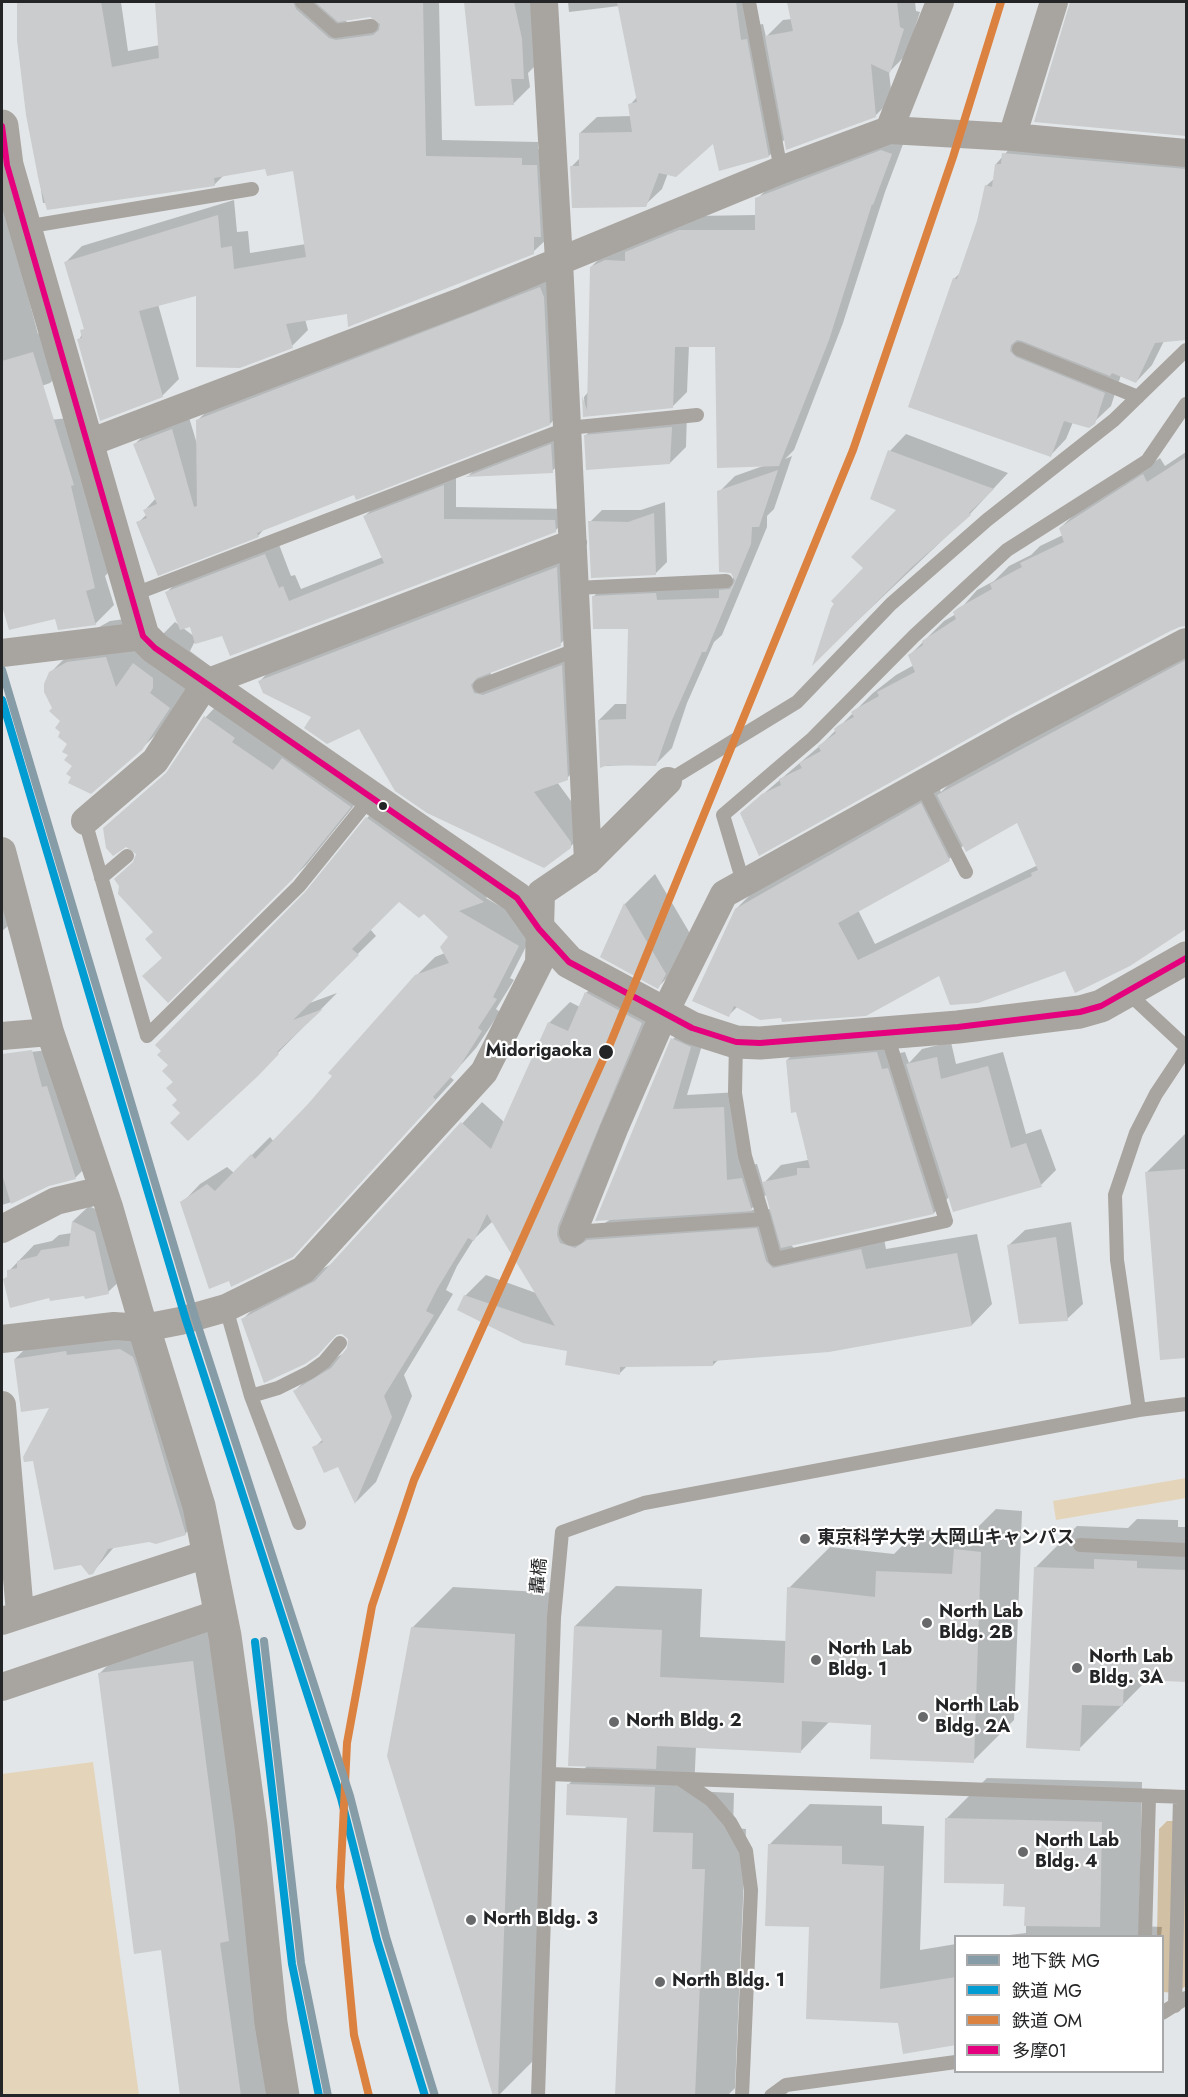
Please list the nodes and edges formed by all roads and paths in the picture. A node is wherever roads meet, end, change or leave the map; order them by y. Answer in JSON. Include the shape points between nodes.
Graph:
{"nodes":[{"id":1,"x":302,"y":2,"type":"edge"},
{"id":2,"x":544,"y":2,"type":"edge"},
{"id":3,"x":748,"y":2,"type":"edge"},
{"id":4,"x":940,"y":2,"type":"edge"},
{"id":5,"x":1054,"y":2,"type":"edge"},
{"id":6,"x":371,"y":26,"type":"dead end"},
{"id":7,"x":2,"y":126,"type":"edge"},
{"id":8,"x":889,"y":130,"type":"junction"},
{"id":9,"x":1012,"y":137,"type":"junction"},
{"id":10,"x":1186,"y":153,"type":"edge"},
{"id":11,"x":781,"y":170,"type":"junction"},
{"id":12,"x":252,"y":189,"type":"dead end"},
{"id":13,"x":24,"y":226,"type":"junction"},
{"id":14,"x":559,"y":261,"type":"junction"},
{"id":15,"x":1019,"y":349,"type":"dead end"},
{"id":16,"x":1186,"y":351,"type":"edge"},
{"id":17,"x":1138,"y":397,"type":"junction"},
{"id":18,"x":1186,"y":404,"type":"edge"},
{"id":19,"x":697,"y":415,"type":"dead end"},
{"id":20,"x":568,"y":428,"type":"junction"},
{"id":21,"x":86,"y":444,"type":"junction"},
{"id":22,"x":573,"y":543,"type":"junction"},
{"id":23,"x":726,"y":581,"type":"dead end"},
{"id":24,"x":575,"y":588,"type":"junction"},
{"id":25,"x":130,"y":596,"type":"junction"},
{"id":26,"x":144,"y":636,"type":"junction"},
{"id":27,"x":1186,"y":642,"type":"edge"},
{"id":28,"x":578,"y":649,"type":"junction"},
{"id":29,"x":2,"y":653,"type":"edge"},
{"id":30,"x":206,"y":683,"type":"junction"},
{"id":31,"x":480,"y":686,"type":"dead end"},
{"id":32,"x":668,"y":781,"type":"joint"},
{"id":33,"x":921,"y":784,"type":"junction"},
{"id":34,"x":371,"y":797,"type":"junction"},
{"id":35,"x":85,"y":821,"type":"joint"},
{"id":36,"x":2,"y":850,"type":"edge"},
{"id":37,"x":127,"y":856,"type":"dead end"},
{"id":38,"x":588,"y":861,"type":"junction"},
{"id":39,"x":966,"y":872,"type":"dead end"},
{"id":40,"x":101,"y":878,"type":"junction"},
{"id":41,"x":743,"y":882,"type":"junction"},
{"id":42,"x":532,"y":918,"type":"junction"},
{"id":43,"x":1186,"y":958,"type":"edge"},
{"id":44,"x":1127,"y":992,"type":"junction"},
{"id":45,"x":664,"y":1014,"type":"junction"},
{"id":46,"x":50,"y":1032,"type":"junction"},
{"id":47,"x":886,"y":1032,"type":"junction"},
{"id":48,"x":2,"y":1036,"type":"edge"},
{"id":49,"x":735,"y":1042,"type":"junction"},
{"id":50,"x":1186,"y":1048,"type":"edge"},
{"id":51,"x":102,"y":1190,"type":"junction"},
{"id":52,"x":764,"y":1219,"type":"junction"},
{"id":53,"x":2,"y":1229,"type":"edge"},
{"id":54,"x":573,"y":1232,"type":"joint"},
{"id":55,"x":226,"y":1308,"type":"junction"},
{"id":56,"x":144,"y":1328,"type":"junction"},
{"id":57,"x":2,"y":1339,"type":"edge"},
{"id":58,"x":340,"y":1343,"type":"dead end"},
{"id":59,"x":251,"y":1396,"type":"junction"},
{"id":60,"x":1186,"y":1404,"type":"edge"},
{"id":61,"x":2,"y":1405,"type":"edge"},
{"id":62,"x":1139,"y":1410,"type":"junction"},
{"id":63,"x":299,"y":1523,"type":"dead end"},
{"id":64,"x":1080,"y":1545,"type":"dead end"},
{"id":65,"x":1186,"y":1550,"type":"edge"},
{"id":66,"x":210,"y":1553,"type":"junction"},
{"id":67,"x":220,"y":1613,"type":"junction"},
{"id":68,"x":11,"y":1617,"type":"edge"},
{"id":69,"x":2,"y":1687,"type":"edge"},
{"id":70,"x":549,"y":1774,"type":"junction"},
{"id":71,"x":680,"y":1779,"type":"junction"},
{"id":72,"x":1149,"y":1797,"type":"junction"},
{"id":73,"x":1183,"y":1797,"type":"edge"},
{"id":74,"x":1182,"y":1926,"type":"edge"},
{"id":75,"x":1145,"y":1935,"type":"edge"},
{"id":76,"x":1169,"y":1950,"type":"edge"},
{"id":77,"x":1174,"y":2006,"type":"edge"},
{"id":78,"x":954,"y":2062,"type":"edge"},
{"id":79,"x":282,"y":2096,"type":"edge"},
{"id":80,"x":538,"y":2096,"type":"edge"},
{"id":81,"x":742,"y":2096,"type":"edge"},
{"id":82,"x":771,"y":2096,"type":"edge"}],
"edges":[{"from":1,"to":6,"type":"lane","via":[[336,31]]},
{"from":2,"to":14,"type":"street"},
{"from":3,"to":11,"type":"lane"},
{"from":4,"to":8,"type":"street"},
{"from":5,"to":9,"type":"street"},
{"from":7,"to":13,"type":"street","via":[[7,165]]},
{"from":8,"to":9,"type":"street"},
{"from":8,"to":11,"type":"street"},
{"from":9,"to":10,"type":"street"},
{"from":11,"to":14,"type":"street"},
{"from":12,"to":13,"type":"lane"},
{"from":13,"to":21,"type":"street"},
{"from":14,"to":20,"type":"street"},
{"from":14,"to":21,"type":"street"},
{"from":15,"to":17,"type":"lane"},
{"from":16,"to":17,"type":"lane"},
{"from":17,"to":32,"type":"lane","via":[[900,597],[797,702]]},
{"from":18,"to":41,"type":"lane","via":[[1147,461],[1007,550],[813,738],[723,815]]},
{"from":19,"to":20,"type":"lane"},
{"from":20,"to":22,"type":"street"},
{"from":20,"to":25,"type":"lane"},
{"from":21,"to":25,"type":"street"},
{"from":22,"to":24,"type":"street"},
{"from":22,"to":30,"type":"street"},
{"from":23,"to":24,"type":"lane"},
{"from":24,"to":28,"type":"street"},
{"from":25,"to":26,"type":"street"},
{"from":26,"to":29,"type":"street"},
{"from":26,"to":30,"type":"street"},
{"from":27,"to":33,"type":"street"},
{"from":28,"to":31,"type":"lane"},
{"from":28,"to":38,"type":"street"},
{"from":30,"to":34,"type":"street"},
{"from":30,"to":35,"type":"street","via":[[155,761]]},
{"from":32,"to":38,"type":"street"},
{"from":33,"to":39,"type":"lane"},
{"from":33,"to":41,"type":"street"},
{"from":34,"to":40,"type":"lane","via":[[299,885],[147,1036]]},
{"from":34,"to":42,"type":"street","via":[[517,898]]},
{"from":35,"to":40,"type":"lane"},
{"from":36,"to":46,"type":"street"},
{"from":37,"to":40,"type":"lane"},
{"from":38,"to":42,"type":"street","via":[[541,893]]},
{"from":41,"to":45,"type":"street","via":[[724,894]]},
{"from":42,"to":45,"type":"street","via":[[569,962]]},
{"from":42,"to":55,"type":"street","via":[[539,963],[484,1072],[303,1270]]},
{"from":43,"to":44,"type":"street"},
{"from":44,"to":47,"type":"street","via":[[1080,1012]]},
{"from":44,"to":50,"type":"lane"},
{"from":45,"to":49,"type":"street"},
{"from":45,"to":54,"type":"street"},
{"from":46,"to":48,"type":"street"},
{"from":46,"to":51,"type":"street"},
{"from":47,"to":49,"type":"street"},
{"from":47,"to":52,"type":"lane","via":[[946,1221],[775,1259]]},
{"from":49,"to":52,"type":"lane","via":[[735,1093]]},
{"from":50,"to":62,"type":"lane","via":[[1136,1133],[1115,1195],[1117,1260]]},
{"from":51,"to":53,"type":"street","via":[[56,1201]]},
{"from":51,"to":56,"type":"street"},
{"from":52,"to":54,"type":"lane"},
{"from":55,"to":56,"type":"street"},
{"from":55,"to":59,"type":"lane"},
{"from":56,"to":57,"type":"street","via":[[114,1326]]},
{"from":56,"to":66,"type":"street"},
{"from":58,"to":59,"type":"lane","via":[[310,1372]]},
{"from":59,"to":63,"type":"lane"},
{"from":60,"to":62,"type":"lane"},
{"from":61,"to":68,"type":"street"},
{"from":62,"to":70,"type":"lane","name":"轟橋","via":[[645,1503],[562,1532]]},
{"from":64,"to":65,"type":"lane"},
{"from":66,"to":67,"type":"street"},
{"from":66,"to":68,"type":"street"},
{"from":67,"to":69,"type":"street"},
{"from":67,"to":79,"type":"street","via":[[251,1826]]},
{"from":70,"to":71,"type":"lane"},
{"from":70,"to":80,"type":"lane","name":"轟橋"},
{"from":71,"to":72,"type":"lane"},
{"from":71,"to":81,"type":"lane","via":[[711,1800],[730,1822],[746,1851],[751,1890]]},
{"from":72,"to":73,"type":"lane"},
{"from":72,"to":75,"type":"lane"},
{"from":73,"to":74,"type":"lane"},
{"from":74,"to":76,"type":"lane"},
{"from":76,"to":77,"type":"lane"},
{"from":78,"to":82,"type":"lane","via":[[786,2085]]}]}
